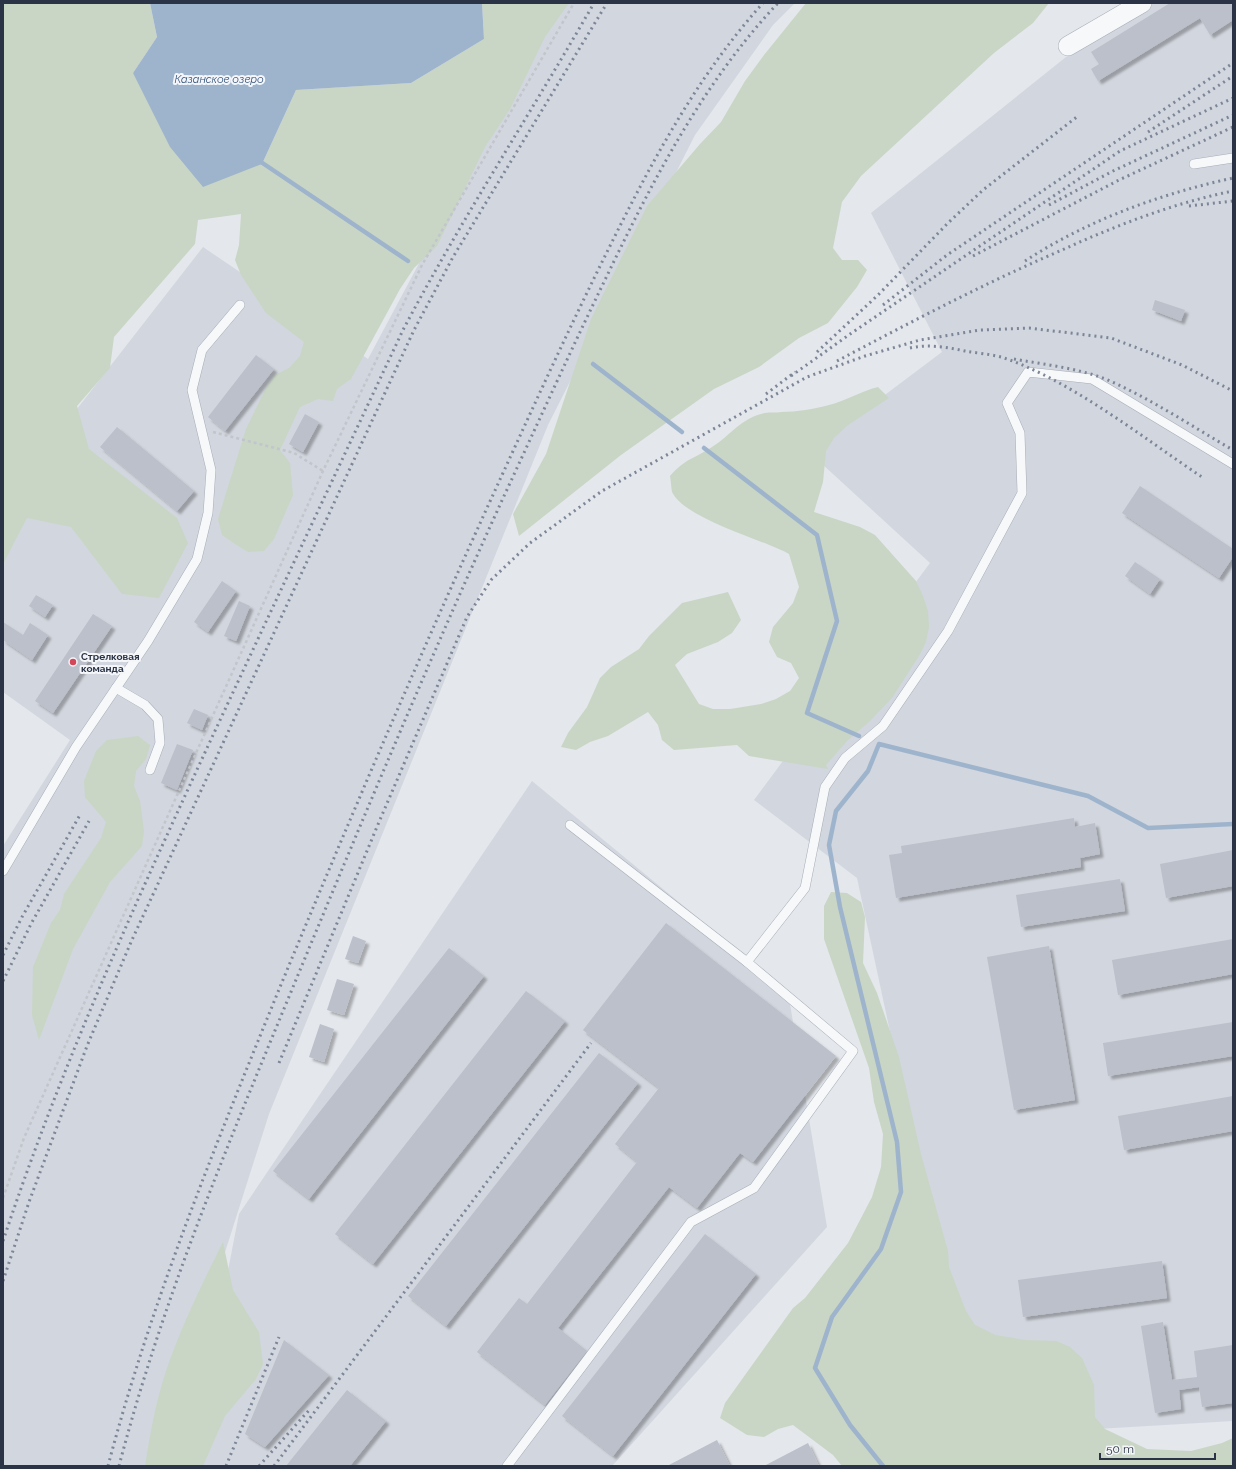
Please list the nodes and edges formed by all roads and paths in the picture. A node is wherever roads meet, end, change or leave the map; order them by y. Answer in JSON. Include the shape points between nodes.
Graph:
{"nodes":[{"id":1,"x":574,"y":3,"type":"edge"},
{"id":2,"x":1142,"y":3,"type":"edge"},
{"id":3,"x":1068,"y":46,"type":"dead end"},
{"id":4,"x":1233,"y":158,"type":"edge"},
{"id":5,"x":1194,"y":164,"type":"dead end"},
{"id":6,"x":240,"y":305,"type":"dead end"},
{"id":7,"x":201,"y":429,"type":"junction"},
{"id":8,"x":1233,"y":464,"type":"edge"},
{"id":9,"x":323,"y":471,"type":"junction"},
{"id":10,"x":116,"y":688,"type":"junction"},
{"id":11,"x":150,"y":770,"type":"dead end"},
{"id":12,"x":570,"y":825,"type":"dead end"},
{"id":13,"x":3,"y":871,"type":"edge"},
{"id":14,"x":747,"y":962,"type":"junction"},
{"id":15,"x":3,"y":1198,"type":"edge"},
{"id":16,"x":507,"y":1466,"type":"edge"}],
"edges":[{"from":1,"to":9,"type":"path","via":[[422,265]]},
{"from":2,"to":3,"type":"street"},
{"from":4,"to":5,"type":"lane"},
{"from":6,"to":7,"type":"lane","via":[[202,350],[192,390]]},
{"from":7,"to":9,"type":"path","via":[[294,453]]},
{"from":7,"to":10,"type":"lane","via":[[210,470],[208,513],[197,559],[148,641]]},
{"from":8,"to":14,"type":"lane","via":[[1092,379],[1028,372],[1007,403],[1020,433],[1022,493],[948,631],[882,726],[846,758],[826,787],[805,888]]},
{"from":9,"to":15,"type":"path","via":[[28,1131]]},
{"from":10,"to":11,"type":"lane","via":[[146,705],[158,719],[160,743]]},
{"from":10,"to":13,"type":"lane","via":[[76,747]]},
{"from":12,"to":14,"type":"lane"},
{"from":14,"to":16,"type":"lane","via":[[853,1051],[754,1188],[691,1222]]}]}
